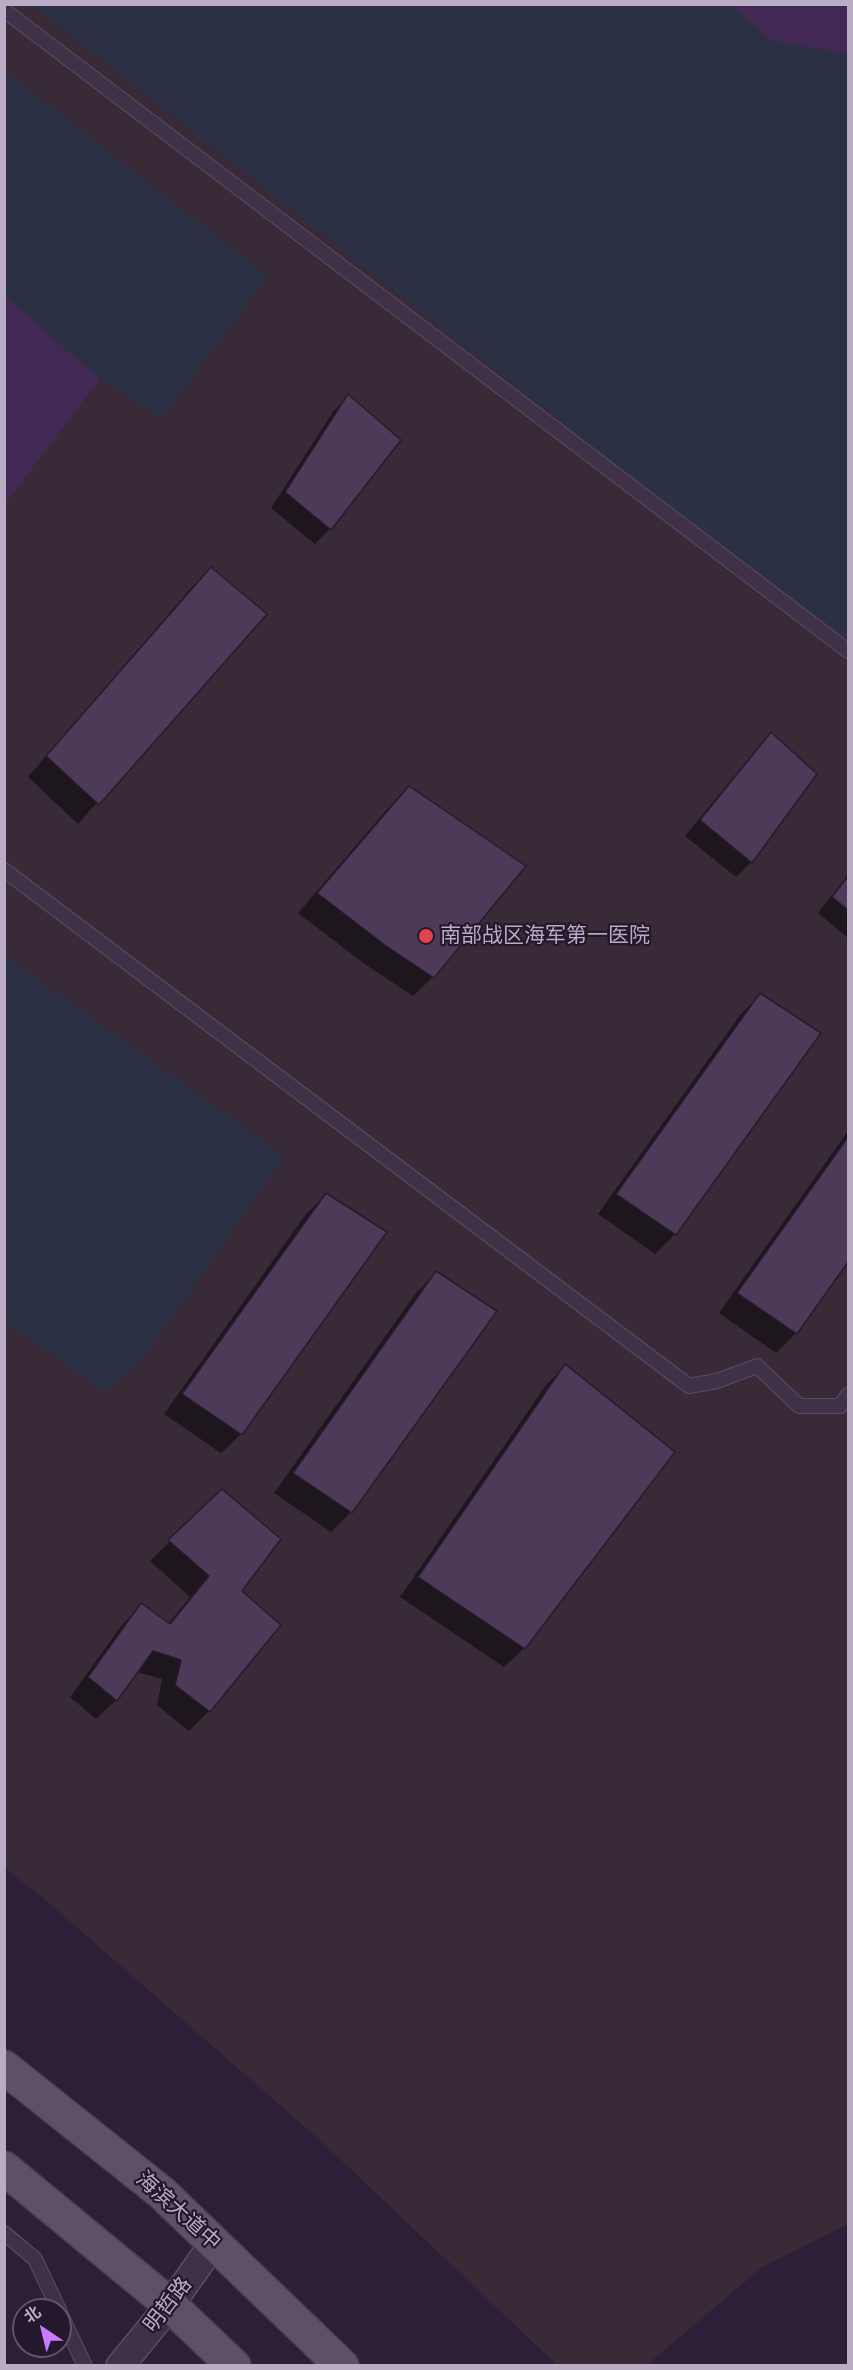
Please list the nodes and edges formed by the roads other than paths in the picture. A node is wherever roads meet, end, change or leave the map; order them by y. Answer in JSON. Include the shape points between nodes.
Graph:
{"nodes":[{"id":1,"x":4,"y":10,"type":"edge"},
{"id":2,"x":849,"y":651,"type":"edge"},
{"id":3,"x":4,"y":870,"type":"edge"},
{"id":4,"x":849,"y":1395,"type":"edge"},
{"id":5,"x":4,"y":2067,"type":"edge"},
{"id":6,"x":4,"y":2168,"type":"edge"},
{"id":7,"x":4,"y":2233,"type":"edge"},
{"id":8,"x":214,"y":2243,"type":"junction"},
{"id":9,"x":53,"y":2298,"type":"edge"},
{"id":10,"x":170,"y":2305,"type":"junction"},
{"id":11,"x":72,"y":2339,"type":"edge"},
{"id":12,"x":85,"y":2366,"type":"edge"},
{"id":13,"x":120,"y":2366,"type":"edge"},
{"id":14,"x":234,"y":2366,"type":"edge"},
{"id":15,"x":342,"y":2366,"type":"edge"}],
"edges":[{"from":1,"to":2,"type":"lane"},
{"from":3,"to":4,"type":"lane","via":[[690,1386],[757,1366],[799,1406],[840,1406]]},
{"from":5,"to":8,"type":"main road","name":"海滨大道中","via":[[162,2193]]},
{"from":6,"to":10,"type":"main road"},
{"from":7,"to":9,"type":"lane","via":[[35,2259]]},
{"from":8,"to":10,"type":"street","name":"明哲路"},
{"from":8,"to":15,"type":"main road","name":"海滨大道中"},
{"from":10,"to":13,"type":"street","name":"明哲路"},
{"from":10,"to":14,"type":"main road"},
{"from":11,"to":12,"type":"lane"}]}
